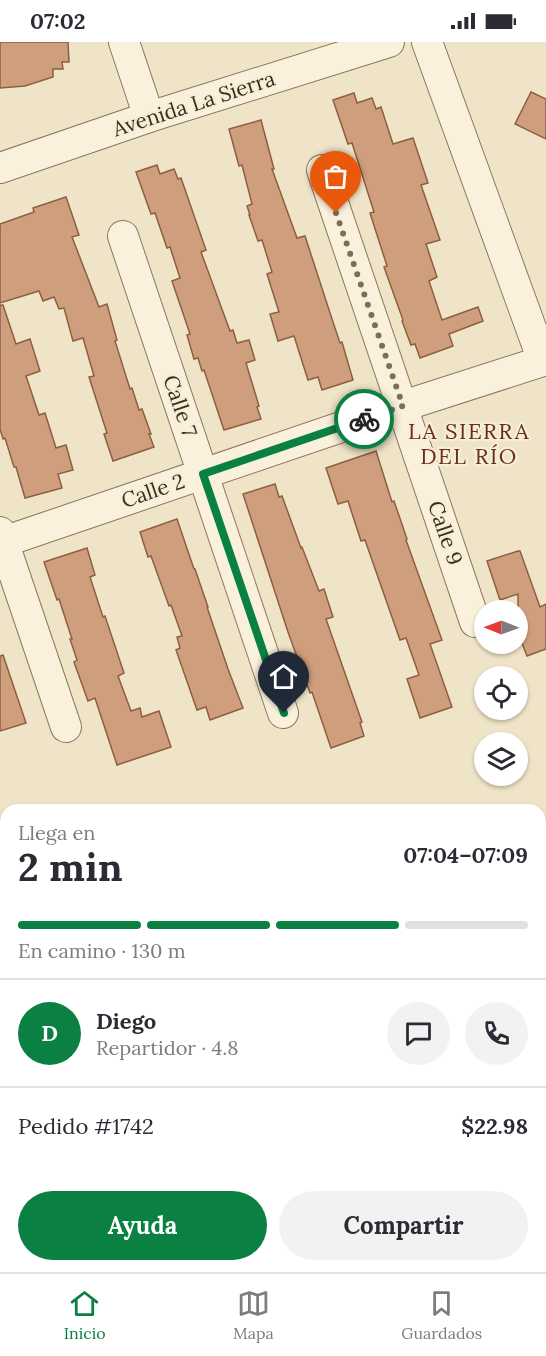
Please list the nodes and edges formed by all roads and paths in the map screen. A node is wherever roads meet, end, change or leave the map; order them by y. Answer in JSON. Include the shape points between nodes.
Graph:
{"nodes":[{"id":1,"x":124,"y":42,"type":"edge"},
{"id":2,"x":389,"y":42,"type":"edge"},
{"id":3,"x":427,"y":42,"type":"edge"},
{"id":4,"x":149,"y":117,"type":"junction"},
{"id":5,"x":0,"y":168,"type":"edge"},
{"id":6,"x":322,"y":170,"type":"dead end"},
{"id":7,"x":123,"y":236,"type":"dead end"},
{"id":8,"x":544,"y":361,"type":"edge"},
{"id":9,"x":403,"y":406,"type":"junction"},
{"id":10,"x":203,"y":474,"type":"junction"},
{"id":11,"x":1,"y":539,"type":"edge"},
{"id":12,"x":474,"y":619,"type":"edge"},
{"id":13,"x":284,"y":713,"type":"dead end"},
{"id":14,"x":66,"y":727,"type":"dead end"}],
"edges":[{"from":1,"to":4,"type":"street"},
{"from":2,"to":4,"type":"street","name":"Avenida La Sierra"},
{"from":3,"to":8,"type":"street"},
{"from":4,"to":5,"type":"street","name":"Avenida La Sierra"},
{"from":6,"to":9,"type":"street","name":"Calle 9"},
{"from":7,"to":10,"type":"street","name":"Calle 7"},
{"from":8,"to":9,"type":"street","name":"Calle 2"},
{"from":9,"to":10,"type":"street","name":"Calle 2"},
{"from":9,"to":12,"type":"street","name":"Calle 9"},
{"from":10,"to":11,"type":"street","name":"Calle 2"},
{"from":10,"to":13,"type":"street","name":"Calle 7"},
{"from":11,"to":14,"type":"street"}]}
